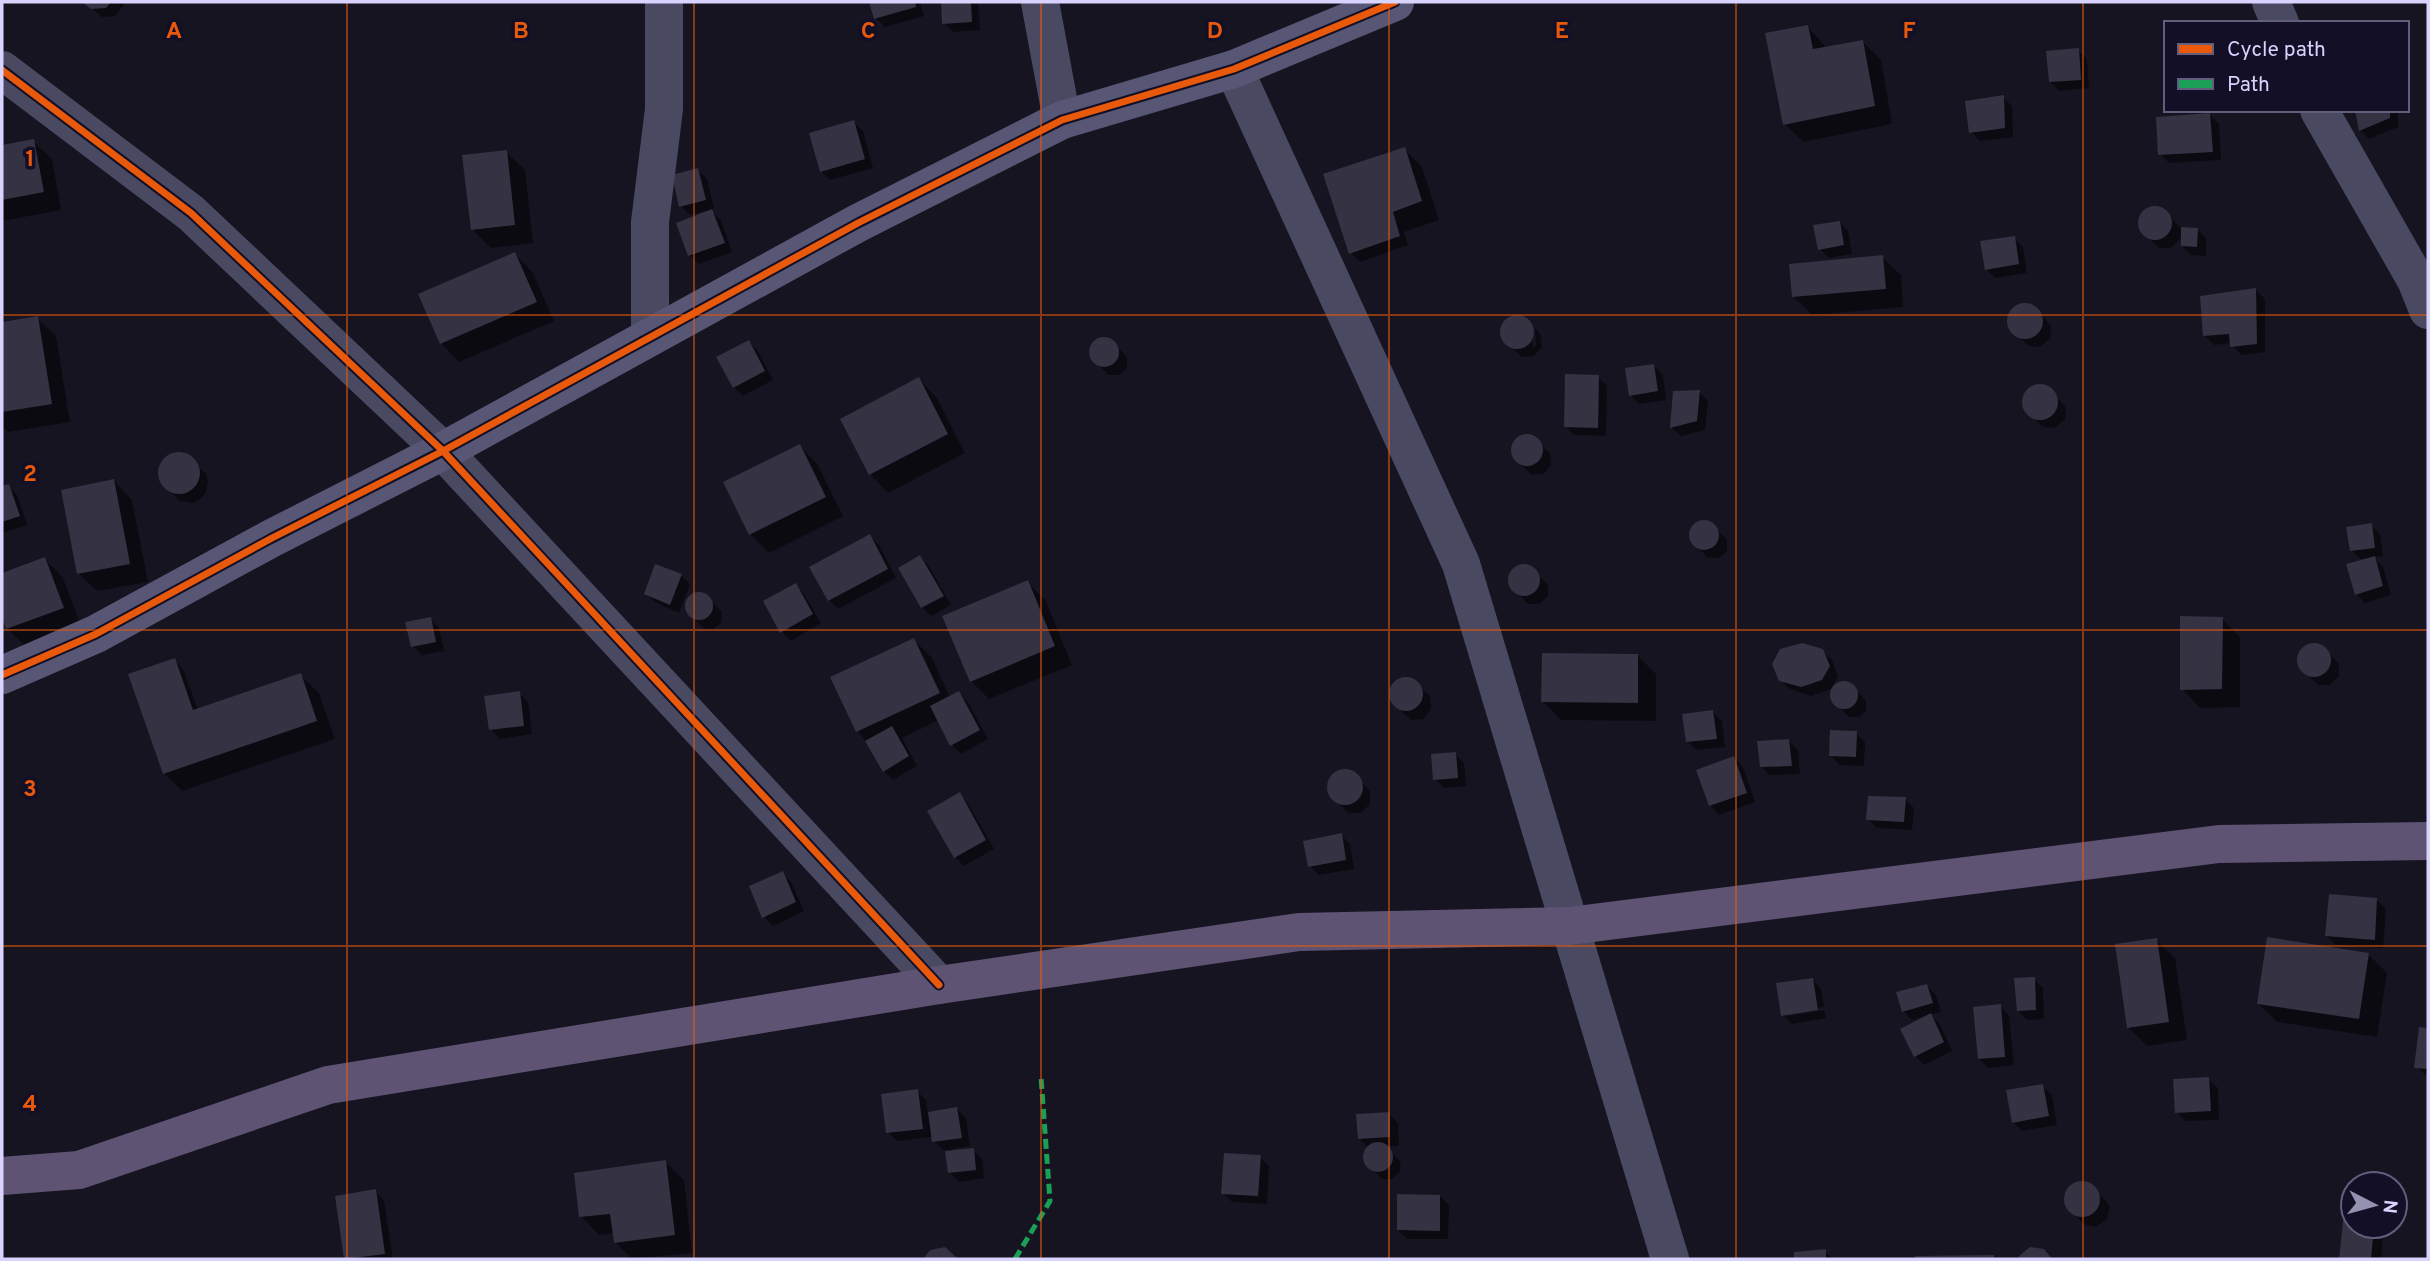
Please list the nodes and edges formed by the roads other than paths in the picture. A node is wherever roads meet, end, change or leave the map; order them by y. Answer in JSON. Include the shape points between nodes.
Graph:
{"nodes":[{"id":1,"x":664,"y":2,"type":"edge"},
{"id":2,"x":1040,"y":2,"type":"edge"},
{"id":3,"x":1395,"y":2,"type":"edge"},
{"id":4,"x":2271,"y":2,"type":"edge"},
{"id":5,"x":2279,"y":21,"type":"edge"},
{"id":6,"x":1234,"y":68,"type":"junction"},
{"id":7,"x":2,"y":70,"type":"edge"},
{"id":8,"x":2320,"y":112,"type":"edge"},
{"id":9,"x":1062,"y":120,"type":"junction"},
{"id":10,"x":2428,"y":310,"type":"edge"},
{"id":11,"x":650,"y":337,"type":"junction"},
{"id":12,"x":443,"y":451,"type":"junction"},
{"id":13,"x":2,"y":676,"type":"edge"},
{"id":14,"x":2428,"y":841,"type":"edge"},
{"id":15,"x":1569,"y":926,"type":"junction"},
{"id":16,"x":939,"y":985,"type":"junction"},
{"id":17,"x":2,"y":1175,"type":"edge"},
{"id":18,"x":1670,"y":1259,"type":"edge"}],
"edges":[{"from":1,"to":11,"type":"street","via":[[664,109],[650,222]]},
{"from":2,"to":9,"type":"street"},
{"from":3,"to":6,"type":"street"},
{"from":4,"to":5,"type":"street"},
{"from":6,"to":9,"type":"street"},
{"from":6,"to":15,"type":"street","via":[[1461,564]]},
{"from":7,"to":12,"type":"street","via":[[191,213]]},
{"from":8,"to":10,"type":"street","via":[[2416,280]]},
{"from":9,"to":11,"type":"street","via":[[858,223]]},
{"from":11,"to":12,"type":"street"},
{"from":12,"to":13,"type":"street","via":[[96,635]]},
{"from":12,"to":16,"type":"street"},
{"from":14,"to":15,"type":"main road","via":[[2220,844]]},
{"from":15,"to":16,"type":"main road","via":[[1299,932]]},
{"from":15,"to":18,"type":"street"},
{"from":16,"to":17,"type":"main road","via":[[328,1085],[79,1170]]}]}
